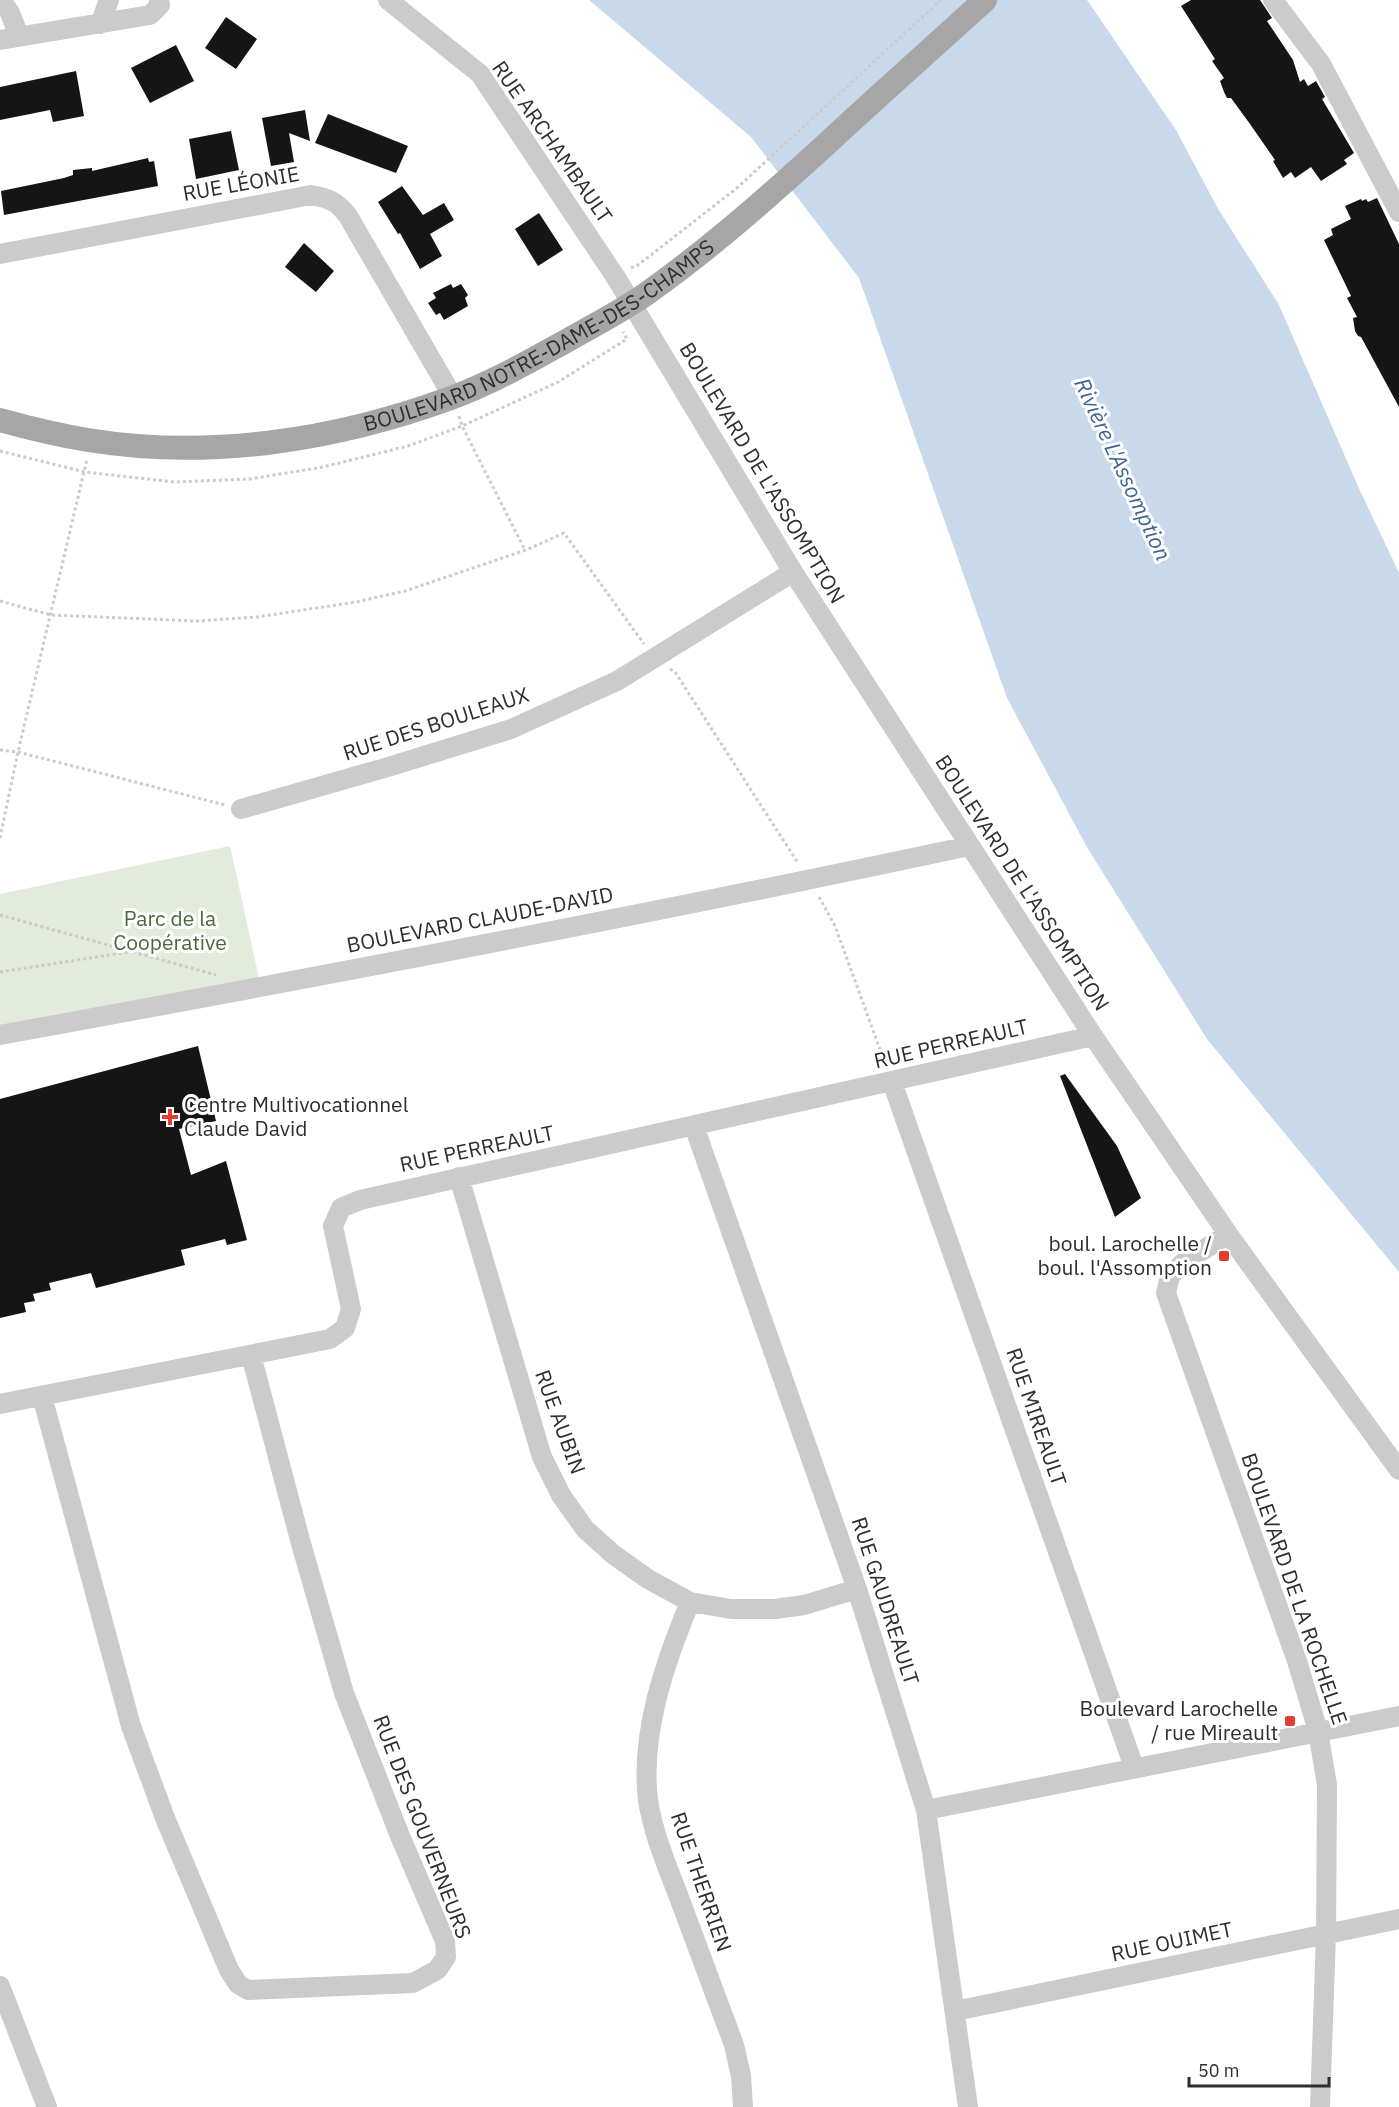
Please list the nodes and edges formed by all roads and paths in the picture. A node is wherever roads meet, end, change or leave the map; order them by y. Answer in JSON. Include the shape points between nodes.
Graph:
{"nodes":[{"id":1,"x":1,"y":0,"type":"edge"},
{"id":2,"x":109,"y":0,"type":"edge"},
{"id":3,"x":159,"y":0,"type":"edge"},
{"id":4,"x":388,"y":0,"type":"edge"},
{"id":5,"x":941,"y":0,"type":"edge"},
{"id":6,"x":985,"y":0,"type":"edge"},
{"id":7,"x":1273,"y":0,"type":"edge"},
{"id":8,"x":100,"y":24,"type":"junction"},
{"id":9,"x":9,"y":38,"type":"edge"},
{"id":10,"x":1399,"y":212,"type":"edge"},
{"id":11,"x":0,"y":254,"type":"edge"},
{"id":12,"x":631,"y":268,"type":"dead end"},
{"id":13,"x":632,"y":303,"type":"junction"},
{"id":14,"x":453,"y":397,"type":"junction"},
{"id":15,"x":0,"y":420,"type":"edge"},
{"id":16,"x":92,"y":441,"type":"junction"},
{"id":17,"x":526,"y":550,"type":"dead end"},
{"id":18,"x":793,"y":573,"type":"junction"},
{"id":19,"x":0,"y":750,"type":"edge"},
{"id":20,"x":18,"y":752,"type":"junction"},
{"id":21,"x":241,"y":809,"type":"joint"},
{"id":22,"x":0,"y":838,"type":"edge"},
{"id":23,"x":969,"y":846,"type":"junction"},
{"id":24,"x":0,"y":915,"type":"edge"},
{"id":25,"x":132,"y":952,"type":"junction"},
{"id":26,"x":0,"y":972,"type":"edge"},
{"id":27,"x":218,"y":975,"type":"dead end"},
{"id":28,"x":0,"y":1035,"type":"edge"},
{"id":29,"x":1093,"y":1036,"type":"junction"},
{"id":30,"x":892,"y":1083,"type":"junction"},
{"id":31,"x":694,"y":1126,"type":"junction"},
{"id":32,"x":459,"y":1177,"type":"junction"},
{"id":33,"x":1228,"y":1234,"type":"junction"},
{"id":34,"x":251,"y":1355,"type":"junction"},
{"id":35,"x":42,"y":1396,"type":"junction"},
{"id":36,"x":0,"y":1404,"type":"edge"},
{"id":37,"x":1399,"y":1470,"type":"edge"},
{"id":38,"x":857,"y":1589,"type":"junction"},
{"id":39,"x":690,"y":1602,"type":"junction"},
{"id":40,"x":1399,"y":1716,"type":"edge"},
{"id":41,"x":1318,"y":1731,"type":"junction"},
{"id":42,"x":1134,"y":1767,"type":"junction"},
{"id":43,"x":926,"y":1810,"type":"junction"},
{"id":44,"x":1399,"y":1919,"type":"edge"},
{"id":45,"x":1326,"y":1935,"type":"junction"},
{"id":46,"x":0,"y":1986,"type":"edge"},
{"id":47,"x":955,"y":2011,"type":"junction"},
{"id":48,"x":47,"y":2107,"type":"edge"},
{"id":49,"x":743,"y":2107,"type":"edge"},
{"id":50,"x":968,"y":2107,"type":"edge"},
{"id":51,"x":1320,"y":2107,"type":"edge"}],
"edges":[{"from":1,"to":9,"type":"street","via":[[10,13]]},
{"from":2,"to":8,"type":"street"},
{"from":3,"to":8,"type":"street","via":[[160,5],[150,15]]},
{"from":4,"to":13,"type":"street","name":"RUE ARCHAMBAULT","via":[[480,74]]},
{"from":5,"to":12,"type":"path","name":"BOULEVARD NOTRE-DAME-DES-CHAMPS","via":[[737,188]]},
{"from":6,"to":13,"type":"main road","name":"BOULEVARD NOTRE-DAME-DES-CHAMPS","via":[[755,208]]},
{"from":7,"to":10,"type":"street","via":[[1322,64]]},
{"from":8,"to":9,"type":"street"},
{"from":11,"to":14,"type":"street","name":"RUE LÉONIE","via":[[311,195],[328,198],[348,216]]},
{"from":13,"to":14,"type":"main road","name":"BOULEVARD NOTRE-DAME-DES-CHAMPS","via":[[510,372]]},
{"from":13,"to":18,"type":"street","name":"BOULEVARD DE L'ASSOMPTION"},
{"from":14,"to":16,"type":"main road","name":"BOULEVARD NOTRE-DAME-DES-CHAMPS","via":[[309,438],[222,447]]},
{"from":14,"to":17,"type":"path","via":[[462,426]]},
{"from":15,"to":16,"type":"main road","name":"BOULEVARD NOTRE-DAME-DES-CHAMPS"},
{"from":16,"to":20,"type":"path"},
{"from":18,"to":21,"type":"street","name":"RUE DES BOULEAUX","via":[[617,681],[511,729]]},
{"from":18,"to":23,"type":"street","name":"BOULEVARD DE L'ASSOMPTION"},
{"from":19,"to":20,"type":"path"},
{"from":20,"to":21,"type":"path"},
{"from":20,"to":22,"type":"path"},
{"from":23,"to":28,"type":"street","name":"BOULEVARD CLAUDE-DAVID","via":[[786,885]]},
{"from":23,"to":29,"type":"street","name":"BOULEVARD DE L'ASSOMPTION"},
{"from":24,"to":25,"type":"path"},
{"from":25,"to":26,"type":"path"},
{"from":25,"to":27,"type":"path"},
{"from":29,"to":30,"type":"street","name":"RUE PERREAULT"},
{"from":29,"to":33,"type":"street","name":"BOULEVARD DE L'ASSOMPTION"},
{"from":30,"to":31,"type":"street","name":"RUE PERREAULT"},
{"from":30,"to":42,"type":"street","name":"RUE MIREAULT"},
{"from":31,"to":32,"type":"street","name":"RUE PERREAULT"},
{"from":31,"to":38,"type":"street","name":"RUE GAUDREAULT"},
{"from":32,"to":34,"type":"street","name":"RUE PERREAULT","via":[[341,1208],[333,1226],[351,1309],[345,1328],[330,1340]]},
{"from":32,"to":39,"type":"street","name":"RUE AUBIN","via":[[542,1456],[561,1495],[585,1529],[614,1555]]},
{"from":33,"to":37,"type":"street","name":"BOULEVARD DE L'ASSOMPTION"},
{"from":33,"to":41,"type":"street","name":"BOULEVARD DE LA ROCHELLE","via":[[1170,1276],[1166,1293],[1297,1661]]},
{"from":34,"to":35,"type":"street","name":"RUE PERREAULT"},
{"from":34,"to":35,"type":"street","name":"RUE DES GOUVERNEURS","via":[[344,1693],[445,1941],[446,1957],[437,1970],[413,1983],[248,1990],[238,1984],[229,1970],[131,1726]]},
{"from":35,"to":36,"type":"street","name":"RUE PERREAULT"},
{"from":38,"to":39,"type":"street","name":"RUE AUBIN","via":[[775,1609],[731,1609]]},
{"from":38,"to":43,"type":"street","name":"RUE GAUDREAULT"},
{"from":39,"to":49,"type":"street","name":"RUE THERRIEN","via":[[657,1694],[648,1757],[648,1800],[660,1848],[734,2044]]},
{"from":40,"to":41,"type":"street"},
{"from":41,"to":42,"type":"street"},
{"from":41,"to":45,"type":"street","name":"BOULEVARD DE LA ROCHELLE","via":[[1327,1785]]},
{"from":42,"to":43,"type":"street"},
{"from":43,"to":47,"type":"street","name":"RUE GAUDREAULT"},
{"from":44,"to":45,"type":"street","name":"RUE OUIMET"},
{"from":45,"to":47,"type":"street","name":"RUE OUIMET"},
{"from":45,"to":51,"type":"street","name":"BOULEVARD DE LA ROCHELLE"},
{"from":46,"to":48,"type":"street"},
{"from":47,"to":50,"type":"street","name":"RUE GAUDREAULT"}]}
